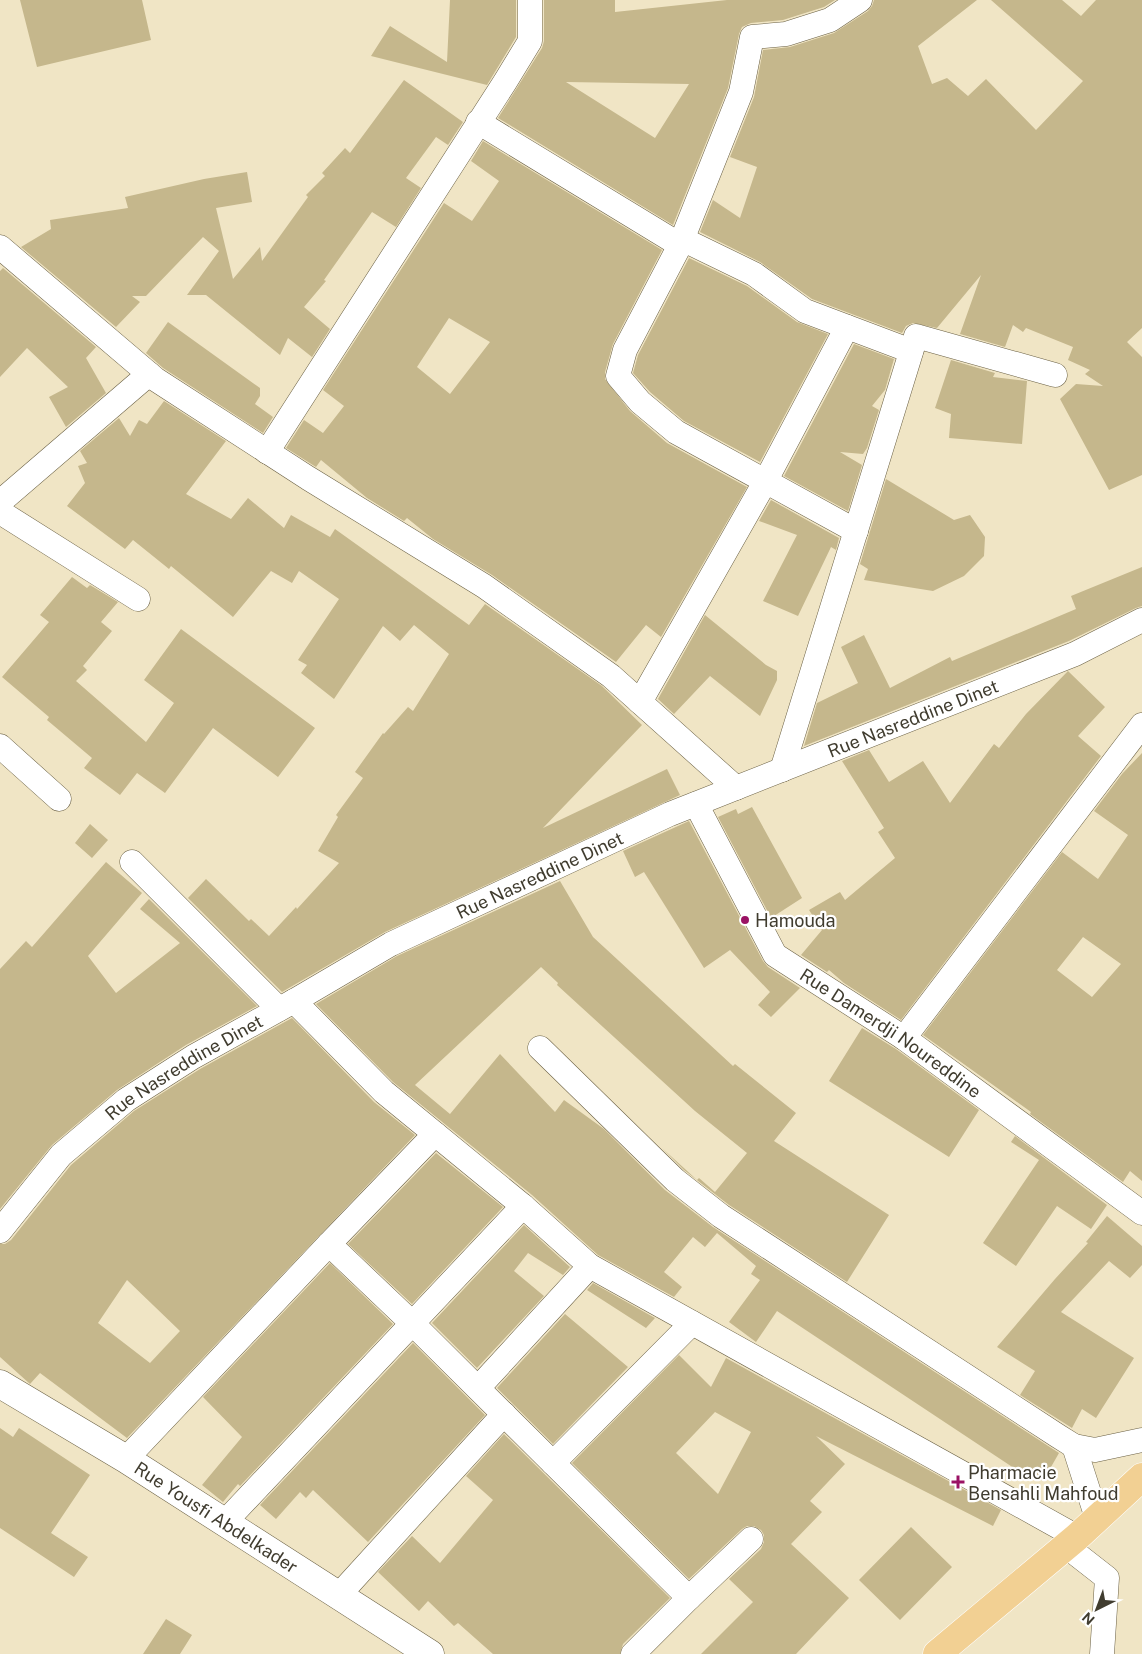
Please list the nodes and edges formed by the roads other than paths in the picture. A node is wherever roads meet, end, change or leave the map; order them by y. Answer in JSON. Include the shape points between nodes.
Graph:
{"nodes":[{"id":1,"x":530,"y":0,"type":"edge"},
{"id":2,"x":860,"y":0,"type":"edge"},
{"id":3,"x":478,"y":122,"type":"junction"},
{"id":4,"x":681,"y":242,"type":"junction"},
{"id":5,"x":0,"y":247,"type":"edge"},
{"id":6,"x":847,"y":327,"type":"junction"},
{"id":7,"x":911,"y":351,"type":"junction"},
{"id":8,"x":149,"y":374,"type":"junction"},
{"id":9,"x":1055,"y":375,"type":"dead end"},
{"id":10,"x":267,"y":452,"type":"junction"},
{"id":11,"x":765,"y":482,"type":"junction"},
{"id":12,"x":0,"y":502,"type":"edge"},
{"id":13,"x":0,"y":512,"type":"edge"},
{"id":14,"x":856,"y":531,"type":"junction"},
{"id":15,"x":138,"y":599,"type":"dead end"},
{"id":16,"x":1142,"y":620,"type":"edge"},
{"id":17,"x":640,"y":702,"type":"junction"},
{"id":18,"x":1142,"y":725,"type":"edge"},
{"id":19,"x":0,"y":746,"type":"edge"},
{"id":20,"x":782,"y":770,"type":"junction"},
{"id":21,"x":736,"y":788,"type":"junction"},
{"id":22,"x":59,"y":799,"type":"dead end"},
{"id":23,"x":696,"y":804,"type":"junction"},
{"id":24,"x":132,"y":862,"type":"dead end"},
{"id":25,"x":287,"y":1005,"type":"junction"},
{"id":26,"x":904,"y":1038,"type":"junction"},
{"id":27,"x":540,"y":1048,"type":"dead end"},
{"id":28,"x":435,"y":1134,"type":"junction"},
{"id":29,"x":523,"y":1206,"type":"junction"},
{"id":30,"x":1142,"y":1212,"type":"edge"},
{"id":31,"x":0,"y":1231,"type":"edge"},
{"id":32,"x":329,"y":1244,"type":"junction"},
{"id":33,"x":590,"y":1266,"type":"junction"},
{"id":34,"x":412,"y":1323,"type":"junction"},
{"id":35,"x":692,"y":1324,"type":"junction"},
{"id":36,"x":0,"y":1384,"type":"edge"},
{"id":37,"x":478,"y":1388,"type":"junction"},
{"id":38,"x":504,"y":1414,"type":"junction"},
{"id":39,"x":1142,"y":1440,"type":"edge"},
{"id":40,"x":1074,"y":1446,"type":"junction"},
{"id":41,"x":126,"y":1459,"type":"junction"},
{"id":42,"x":553,"y":1463,"type":"junction"},
{"id":43,"x":1142,"y":1477,"type":"edge"},
{"id":44,"x":1097,"y":1518,"type":"junction"},
{"id":45,"x":224,"y":1523,"type":"junction"},
{"id":46,"x":751,"y":1539,"type":"dead end"},
{"id":47,"x":1071,"y":1541,"type":"junction"},
{"id":48,"x":338,"y":1596,"type":"junction"},
{"id":49,"x":689,"y":1598,"type":"junction"},
{"id":50,"x":430,"y":1654,"type":"edge"},
{"id":51,"x":633,"y":1654,"type":"edge"},
{"id":52,"x":938,"y":1654,"type":"edge"},
{"id":53,"x":1102,"y":1654,"type":"edge"}],
"edges":[{"from":1,"to":3,"type":"street","via":[[530,41]]},
{"from":2,"to":4,"type":"street","via":[[830,20],[786,34],[752,37],[741,92]]},
{"from":3,"to":4,"type":"street"},
{"from":3,"to":10,"type":"street"},
{"from":4,"to":6,"type":"street","via":[[754,274],[805,311]]},
{"from":4,"to":11,"type":"street","via":[[625,350],[618,376],[640,402],[676,432]]},
{"from":5,"to":8,"type":"street"},
{"from":6,"to":7,"type":"street"},
{"from":6,"to":11,"type":"street"},
{"from":7,"to":9,"type":"street","via":[[916,336]]},
{"from":7,"to":14,"type":"street"},
{"from":8,"to":10,"type":"street"},
{"from":8,"to":12,"type":"street"},
{"from":10,"to":17,"type":"street","via":[[484,586],[611,676]]},
{"from":11,"to":14,"type":"street"},
{"from":11,"to":17,"type":"street"},
{"from":13,"to":15,"type":"street"},
{"from":14,"to":20,"type":"street"},
{"from":16,"to":20,"type":"street","name":"Rue Nasreddine Dinet","via":[[1075,654]]},
{"from":17,"to":21,"type":"street"},
{"from":18,"to":26,"type":"street"},
{"from":19,"to":22,"type":"street"},
{"from":20,"to":21,"type":"street","name":"Rue Nasreddine Dinet"},
{"from":21,"to":23,"type":"street","name":"Rue Nasreddine Dinet"},
{"from":23,"to":25,"type":"street","name":"Rue Nasreddine Dinet","via":[[391,944]]},
{"from":23,"to":26,"type":"street","name":"Rue Damerdji Noureddine","via":[[775,954]]},
{"from":24,"to":25,"type":"street"},
{"from":25,"to":28,"type":"street"},
{"from":25,"to":31,"type":"street","name":"Rue Nasreddine Dinet","via":[[126,1100],[61,1155]]},
{"from":26,"to":30,"type":"street","name":"Rue Damerdji Noureddine"},
{"from":27,"to":40,"type":"street","via":[[675,1180],[721,1216]]},
{"from":28,"to":29,"type":"street"},
{"from":28,"to":32,"type":"street"},
{"from":29,"to":33,"type":"street"},
{"from":29,"to":34,"type":"street"},
{"from":32,"to":34,"type":"street"},
{"from":32,"to":41,"type":"street"},
{"from":33,"to":35,"type":"street"},
{"from":33,"to":37,"type":"street"},
{"from":34,"to":37,"type":"street"},
{"from":34,"to":45,"type":"street"},
{"from":35,"to":42,"type":"street"},
{"from":35,"to":47,"type":"street"},
{"from":36,"to":41,"type":"main road","name":"Rue Yousfi Abdelkader"},
{"from":37,"to":38,"type":"street"},
{"from":38,"to":42,"type":"street"},
{"from":38,"to":48,"type":"street"},
{"from":39,"to":40,"type":"street","via":[[1095,1450]]},
{"from":40,"to":44,"type":"street"},
{"from":41,"to":45,"type":"main road","name":"Rue Yousfi Abdelkader"},
{"from":42,"to":49,"type":"street"},
{"from":43,"to":44,"type":"main road"},
{"from":44,"to":47,"type":"main road"},
{"from":45,"to":48,"type":"main road","name":"Rue Yousfi Abdelkader"},
{"from":46,"to":49,"type":"street"},
{"from":47,"to":52,"type":"main road"},
{"from":47,"to":53,"type":"street","via":[[1107,1578]]},
{"from":48,"to":50,"type":"main road","name":"Rue Yousfi Abdelkader"},
{"from":49,"to":51,"type":"street"}]}
